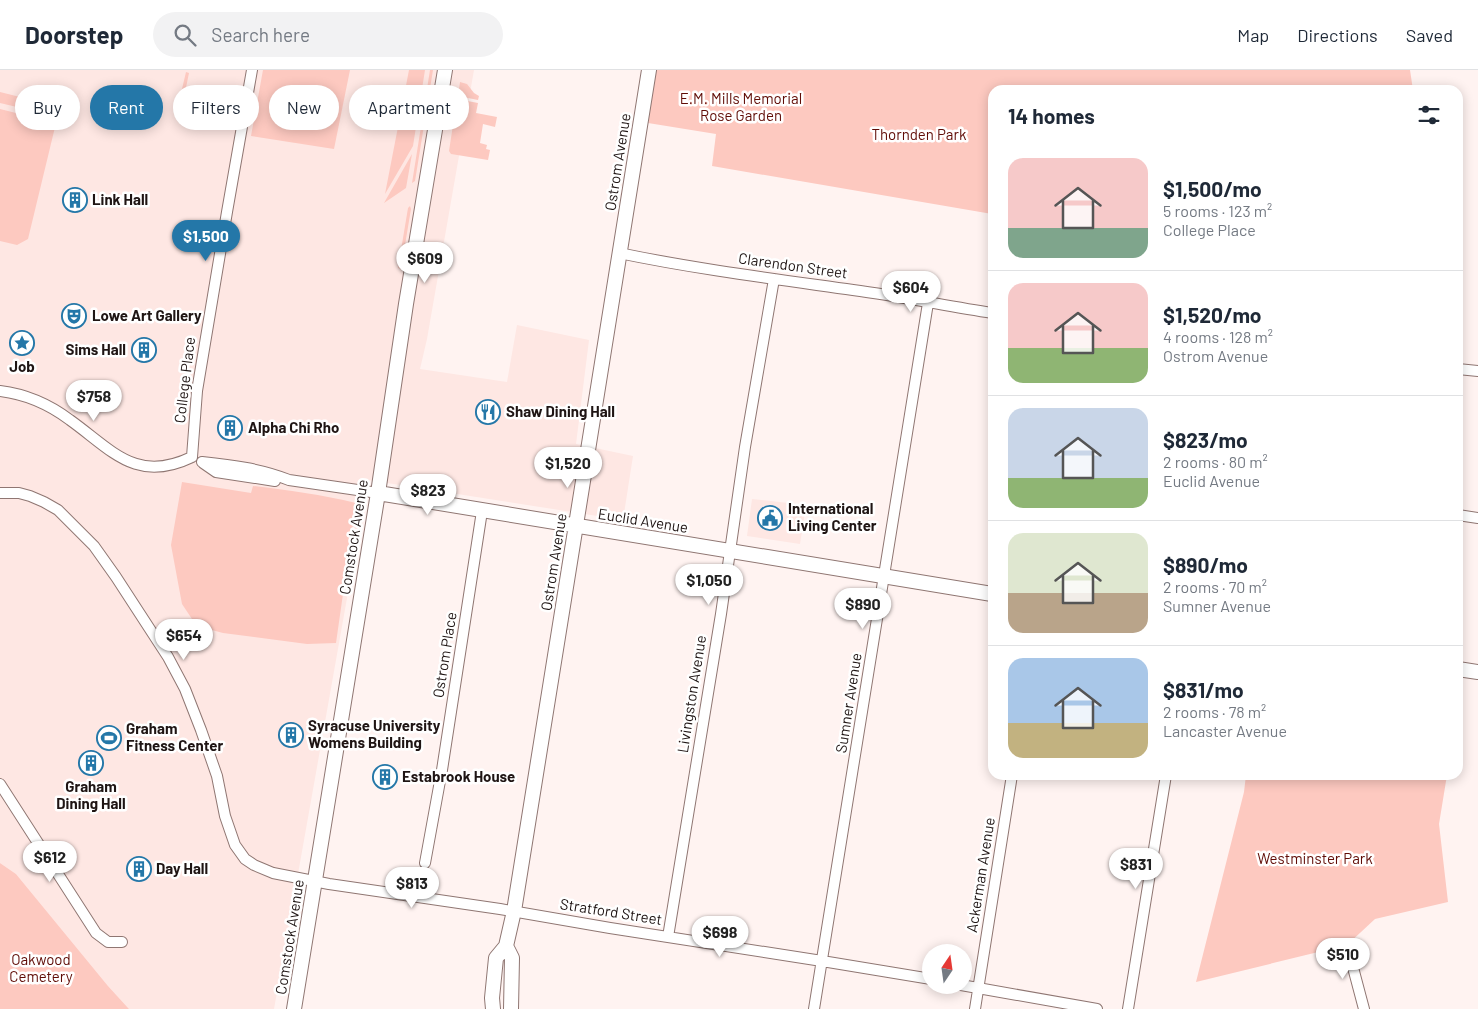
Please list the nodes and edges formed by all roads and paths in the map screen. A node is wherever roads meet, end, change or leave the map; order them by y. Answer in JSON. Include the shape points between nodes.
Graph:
{"nodes":[{"id":1,"x":252,"y":70,"type":"edge"},
{"id":2,"x":445,"y":70,"type":"edge"},
{"id":3,"x":649,"y":70,"type":"edge"},
{"id":4,"x":619,"y":253,"type":"junction"},
{"id":5,"x":774,"y":279,"type":"junction"},
{"id":6,"x":928,"y":303,"type":"junction"},
{"id":7,"x":988,"y":312,"type":"edge"},
{"id":8,"x":1463,"y":370,"type":"edge"},
{"id":9,"x":1478,"y":371,"type":"edge"},
{"id":10,"x":0,"y":391,"type":"edge"},
{"id":11,"x":192,"y":457,"type":"junction"},
{"id":12,"x":0,"y":493,"type":"edge"},
{"id":13,"x":378,"y":493,"type":"junction"},
{"id":14,"x":482,"y":511,"type":"junction"},
{"id":15,"x":1463,"y":516,"type":"edge"},
{"id":16,"x":1478,"y":518,"type":"edge"},
{"id":17,"x":576,"y":527,"type":"junction"},
{"id":18,"x":730,"y":551,"type":"junction"},
{"id":19,"x":884,"y":577,"type":"junction"},
{"id":20,"x":988,"y":593,"type":"edge"},
{"id":21,"x":1463,"y":670,"type":"edge"},
{"id":22,"x":1478,"y":672,"type":"edge"},
{"id":23,"x":1011,"y":780,"type":"edge"},
{"id":24,"x":1165,"y":780,"type":"edge"},
{"id":25,"x":0,"y":784,"type":"edge"},
{"id":26,"x":425,"y":863,"type":"dead end"},
{"id":27,"x":315,"y":881,"type":"junction"},
{"id":28,"x":514,"y":911,"type":"junction"},
{"id":29,"x":668,"y":937,"type":"junction"},
{"id":30,"x":122,"y":942,"type":"dead end"},
{"id":31,"x":1346,"y":944,"type":"dead end"},
{"id":32,"x":506,"y":946,"type":"junction"},
{"id":33,"x":822,"y":961,"type":"junction"},
{"id":34,"x":922,"y":978,"type":"edge"},
{"id":35,"x":972,"y":987,"type":"edge"},
{"id":36,"x":978,"y":988,"type":"junction"},
{"id":37,"x":294,"y":1009,"type":"edge"},
{"id":38,"x":493,"y":1009,"type":"edge"},
{"id":39,"x":511,"y":1009,"type":"edge"},
{"id":40,"x":814,"y":1009,"type":"edge"},
{"id":41,"x":975,"y":1009,"type":"edge"},
{"id":42,"x":1097,"y":1009,"type":"edge"},
{"id":43,"x":1128,"y":1009,"type":"edge"},
{"id":44,"x":1364,"y":1009,"type":"edge"}],
"edges":[{"from":1,"to":11,"type":"street","name":"College Place","via":[[197,391]]},
{"from":2,"to":13,"type":"street","name":"Comstock Avenue"},
{"from":3,"to":4,"type":"street","name":"Ostrom Avenue"},
{"from":4,"to":5,"type":"street","name":"Clarendon Street"},
{"from":4,"to":17,"type":"street","name":"Ostrom Avenue"},
{"from":5,"to":6,"type":"street","name":"Clarendon Street"},
{"from":5,"to":18,"type":"street","name":"Livingston Avenue"},
{"from":6,"to":7,"type":"street","name":"Clarendon Street"},
{"from":6,"to":19,"type":"street","name":"Sumner Avenue"},
{"from":8,"to":9,"type":"street"},
{"from":10,"to":11,"type":"street","via":[[28,397],[69,418],[127,462],[154,468]]},
{"from":11,"to":13,"type":"street","name":"Euclid Avenue","via":[[202,462],[226,464],[289,480]]},
{"from":12,"to":27,"type":"street","name":"Stratford Street","via":[[30,496],[58,510],[94,546],[116,577],[185,689],[217,776],[235,845],[245,859],[273,873]]},
{"from":13,"to":14,"type":"street","name":"Euclid Avenue"},
{"from":13,"to":27,"type":"street","name":"Comstock Avenue"},
{"from":14,"to":17,"type":"street","name":"Euclid Avenue"},
{"from":14,"to":26,"type":"street","name":"Ostrom Place"},
{"from":15,"to":16,"type":"street"},
{"from":17,"to":18,"type":"street","name":"Euclid Avenue"},
{"from":17,"to":28,"type":"street","name":"Ostrom Avenue"},
{"from":18,"to":19,"type":"street","name":"Euclid Avenue"},
{"from":18,"to":29,"type":"street","name":"Livingston Avenue"},
{"from":19,"to":20,"type":"street","name":"Euclid Avenue"},
{"from":19,"to":33,"type":"street","name":"Sumner Avenue"},
{"from":21,"to":22,"type":"street"},
{"from":23,"to":36,"type":"street","name":"Ackerman Avenue"},
{"from":24,"to":43,"type":"street"},
{"from":25,"to":30,"type":"street","via":[[96,933],[108,942]]},
{"from":27,"to":28,"type":"street","name":"Stratford Street"},
{"from":27,"to":37,"type":"street","name":"Comstock Avenue"},
{"from":28,"to":29,"type":"street","name":"Stratford Street"},
{"from":28,"to":32,"type":"street","name":"Ostrom Avenue"},
{"from":29,"to":33,"type":"street","name":"Stratford Street"},
{"from":31,"to":44,"type":"street"},
{"from":32,"to":38,"type":"street","via":[[496,958]]},
{"from":32,"to":39,"type":"street","via":[[512,958]]},
{"from":33,"to":34,"type":"street","name":"Stratford Street"},
{"from":33,"to":40,"type":"street","name":"Sumner Avenue"},
{"from":35,"to":36,"type":"street"},
{"from":36,"to":41,"type":"street","name":"Ackerman Avenue"},
{"from":36,"to":42,"type":"street"}]}
